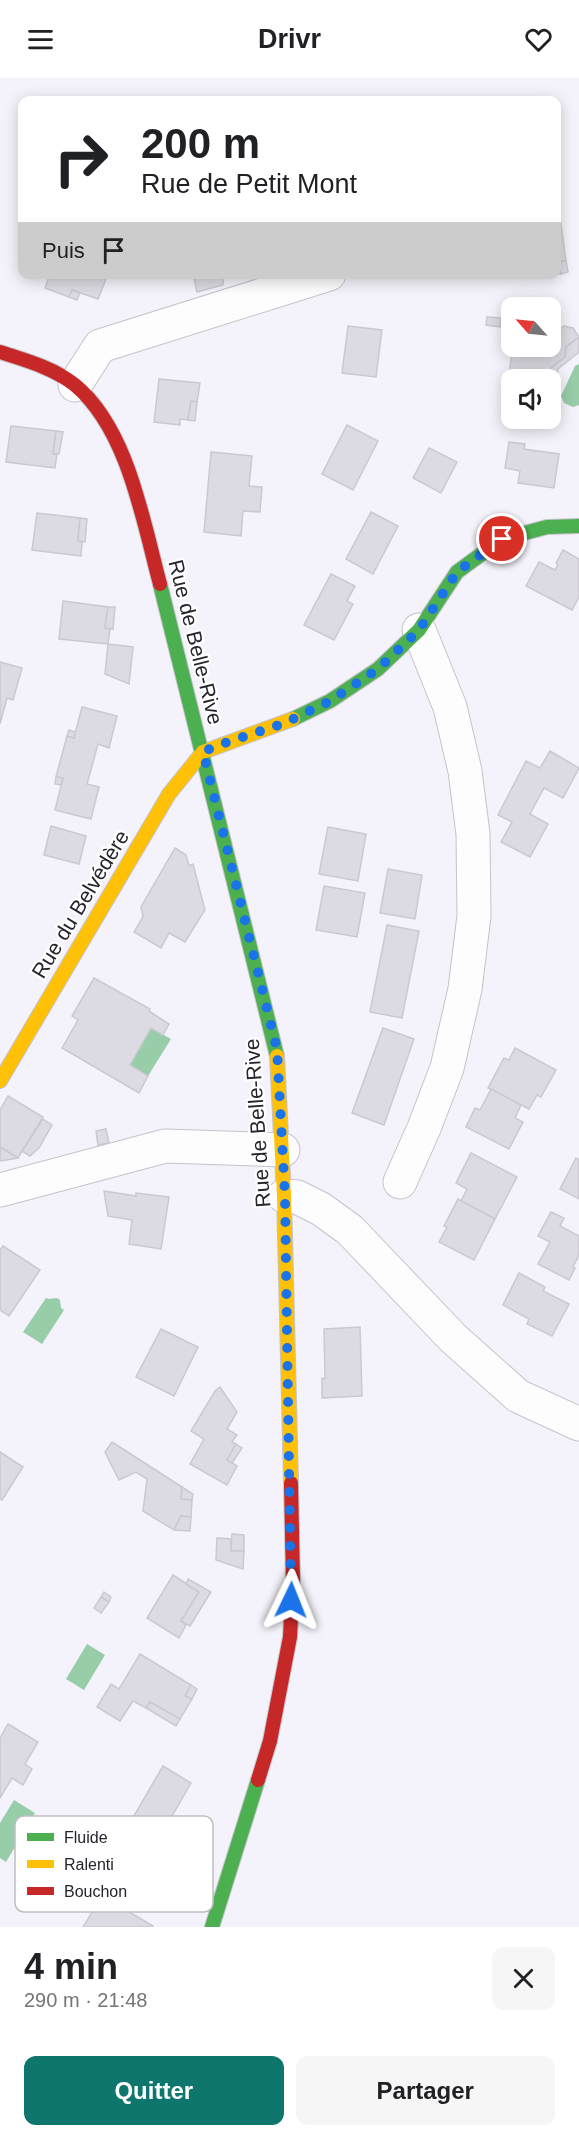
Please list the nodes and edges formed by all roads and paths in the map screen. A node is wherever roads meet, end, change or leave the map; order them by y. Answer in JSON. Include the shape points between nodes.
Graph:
{"nodes":[{"id":1,"x":313,"y":279,"type":"edge"},
{"id":2,"x":0,"y":352,"type":"edge"},
{"id":3,"x":75,"y":385,"type":"junction"},
{"id":4,"x":579,"y":526,"type":"edge"},
{"id":5,"x":419,"y":630,"type":"junction"},
{"id":6,"x":203,"y":752,"type":"junction"},
{"id":7,"x":0,"y":1081,"type":"edge"},
{"id":8,"x":283,"y":1150,"type":"junction"},
{"id":9,"x":400,"y":1182,"type":"dead end"},
{"id":10,"x":0,"y":1190,"type":"edge"},
{"id":11,"x":285,"y":1196,"type":"junction"},
{"id":12,"x":579,"y":1424,"type":"edge"},
{"id":13,"x":212,"y":1927,"type":"edge"}],
"edges":[{"from":1,"to":3,"type":"street","via":[[100,346]]},
{"from":2,"to":3,"type":"street","name":"Rue de Belle-Rive","via":[[29,361]]},
{"from":3,"to":6,"type":"street","name":"Rue de Belle-Rive","via":[[98,412],[120,449],[139,503]]},
{"from":4,"to":5,"type":"street","via":[[547,527],[502,539],[457,572]]},
{"from":5,"to":6,"type":"street","via":[[378,669],[330,701],[285,723]]},
{"from":5,"to":9,"type":"street","via":[[450,707],[465,771],[473,834],[474,916],[465,989],[447,1068]]},
{"from":6,"to":7,"type":"street","name":"Rue du Belvédère","via":[[169,794]]},
{"from":6,"to":8,"type":"street","name":"Rue de Belle-Rive","via":[[277,1049]]},
{"from":8,"to":10,"type":"street","via":[[165,1146]]},
{"from":8,"to":11,"type":"street","name":"Rue de Belle-Rive"},
{"from":11,"to":12,"type":"street","via":[[297,1197],[321,1209],[350,1230],[453,1338],[518,1396]]},
{"from":11,"to":13,"type":"street","name":"Rue de Belle-Rive","via":[[290,1637],[270,1742]]}]}
